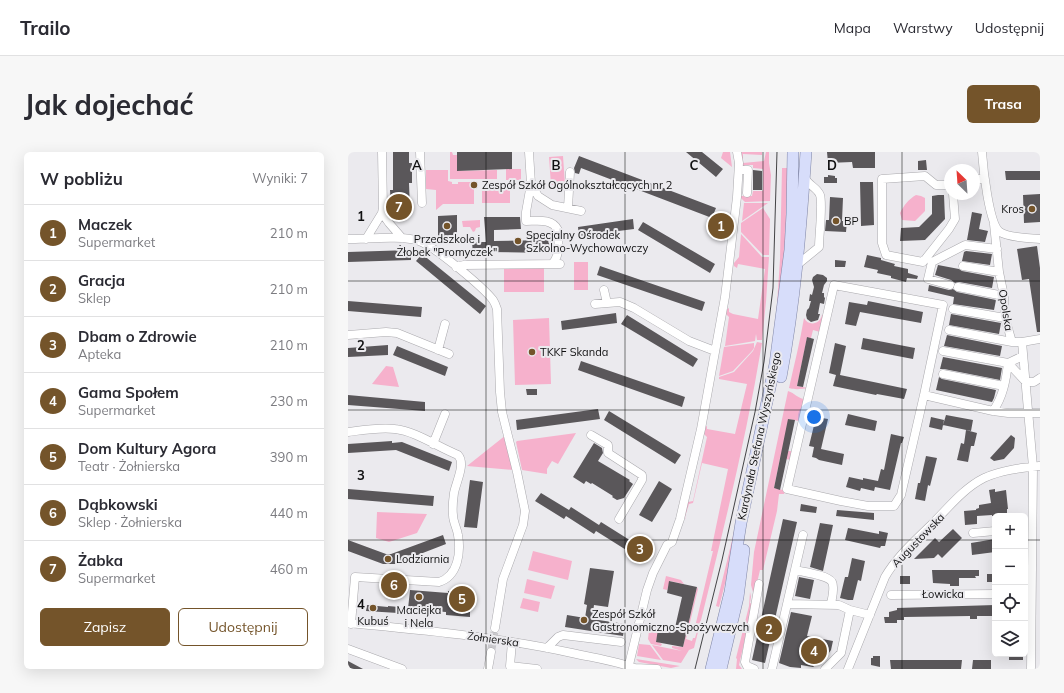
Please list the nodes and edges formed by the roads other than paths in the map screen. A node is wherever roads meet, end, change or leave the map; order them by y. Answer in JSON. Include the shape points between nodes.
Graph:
{"nodes":[{"id":1,"x":382,"y":152,"type":"edge"},
{"id":2,"x":420,"y":152,"type":"edge"},
{"id":3,"x":530,"y":152,"type":"edge"},
{"id":4,"x":737,"y":152,"type":"edge"},
{"id":5,"x":793,"y":152,"type":"edge"},
{"id":6,"x":806,"y":152,"type":"edge"},
{"id":7,"x":982,"y":152,"type":"edge"},
{"id":8,"x":739,"y":170,"type":"junction"},
{"id":9,"x":570,"y":172,"type":"dead end"},
{"id":10,"x":804,"y":176,"type":"junction"},
{"id":11,"x":984,"y":178,"type":"junction"},
{"id":12,"x":980,"y":179,"type":"edge"},
{"id":13,"x":531,"y":184,"type":"junction"},
{"id":14,"x":944,"y":185,"type":"edge"},
{"id":15,"x":747,"y":193,"type":"dead end"},
{"id":16,"x":953,"y":200,"type":"edge"},
{"id":17,"x":422,"y":203,"type":"dead end"},
{"id":18,"x":568,"y":208,"type":"junction"},
{"id":19,"x":581,"y":211,"type":"dead end"},
{"id":20,"x":382,"y":213,"type":"junction"},
{"id":21,"x":994,"y":224,"type":"junction"},
{"id":22,"x":402,"y":238,"type":"junction"},
{"id":23,"x":348,"y":239,"type":"edge"},
{"id":24,"x":366,"y":239,"type":"junction"},
{"id":25,"x":1040,"y":239,"type":"edge"},
{"id":26,"x":997,"y":250,"type":"junction"},
{"id":27,"x":797,"y":265,"type":"junction"},
{"id":28,"x":963,"y":266,"type":"dead end"},
{"id":29,"x":456,"y":267,"type":"junction"},
{"id":30,"x":999,"y":272,"type":"junction"},
{"id":31,"x":604,"y":290,"type":"dead end"},
{"id":32,"x":1004,"y":296,"type":"junction"},
{"id":33,"x":607,"y":303,"type":"junction"},
{"id":34,"x":595,"y":304,"type":"dead end"},
{"id":35,"x":953,"y":309,"type":"dead end"},
{"id":36,"x":1005,"y":318,"type":"junction"},
{"id":37,"x":445,"y":324,"type":"dead end"},
{"id":38,"x":949,"y":330,"type":"dead end"},
{"id":39,"x":348,"y":335,"type":"edge"},
{"id":40,"x":1040,"y":339,"type":"edge"},
{"id":41,"x":1012,"y":342,"type":"junction"},
{"id":42,"x":1022,"y":342,"type":"junction"},
{"id":43,"x":438,"y":350,"type":"junction"},
{"id":44,"x":715,"y":351,"type":"junction"},
{"id":45,"x":943,"y":351,"type":"dead end"},
{"id":46,"x":450,"y":354,"type":"dead end"},
{"id":47,"x":1023,"y":356,"type":"junction"},
{"id":48,"x":1008,"y":363,"type":"junction"},
{"id":49,"x":943,"y":374,"type":"dead end"},
{"id":50,"x":1040,"y":378,"type":"edge"},
{"id":51,"x":1026,"y":382,"type":"junction"},
{"id":52,"x":1004,"y":386,"type":"junction"},
{"id":53,"x":924,"y":395,"type":"junction"},
{"id":54,"x":992,"y":411,"type":"junction"},
{"id":55,"x":1028,"y":412,"type":"junction"},
{"id":56,"x":1040,"y":413,"type":"edge"},
{"id":57,"x":445,"y":414,"type":"dead end"},
{"id":58,"x":348,"y":432,"type":"edge"},
{"id":59,"x":591,"y":435,"type":"dead end"},
{"id":60,"x":433,"y":444,"type":"junction"},
{"id":61,"x":1037,"y":466,"type":"edge"},
{"id":62,"x":1036,"y":511,"type":"edge"},
{"id":63,"x":619,"y":519,"type":"dead end"},
{"id":64,"x":1028,"y":528,"type":"edge"},
{"id":65,"x":992,"y":531,"type":"edge"},
{"id":66,"x":973,"y":533,"type":"dead end"},
{"id":67,"x":802,"y":535,"type":"dead end"},
{"id":68,"x":795,"y":570,"type":"junction"},
{"id":69,"x":351,"y":576,"type":"edge"},
{"id":70,"x":759,"y":584,"type":"dead end"},
{"id":71,"x":1031,"y":584,"type":"junction"},
{"id":72,"x":1040,"y":584,"type":"edge"},
{"id":73,"x":891,"y":594,"type":"dead end"},
{"id":74,"x":992,"y":594,"type":"edge"},
{"id":75,"x":1028,"y":594,"type":"edge"},
{"id":76,"x":787,"y":604,"type":"junction"},
{"id":77,"x":831,"y":604,"type":"junction"},
{"id":78,"x":850,"y":610,"type":"junction"},
{"id":79,"x":870,"y":615,"type":"junction"},
{"id":80,"x":350,"y":624,"type":"edge"},
{"id":81,"x":495,"y":628,"type":"tunnel mouth"},
{"id":82,"x":512,"y":642,"type":"junction"},
{"id":83,"x":621,"y":642,"type":"dead end"},
{"id":84,"x":547,"y":648,"type":"junction"},
{"id":85,"x":348,"y":649,"type":"edge"},
{"id":86,"x":491,"y":652,"type":"tunnel mouth"},
{"id":87,"x":632,"y":668,"type":"edge"},
{"id":88,"x":402,"y":669,"type":"edge"},
{"id":89,"x":488,"y":669,"type":"edge"},
{"id":90,"x":537,"y":669,"type":"edge"},
{"id":91,"x":657,"y":669,"type":"edge"},
{"id":92,"x":711,"y":669,"type":"edge"},
{"id":93,"x":721,"y":669,"type":"edge"},
{"id":94,"x":754,"y":669,"type":"edge"},
{"id":95,"x":772,"y":669,"type":"edge"},
{"id":96,"x":825,"y":669,"type":"edge"},
{"id":97,"x":848,"y":669,"type":"edge"},
{"id":98,"x":1031,"y":669,"type":"edge"}],
"edges":[{"from":1,"to":20,"type":"street"},
{"from":2,"to":17,"type":"street"},
{"from":3,"to":13,"type":"street"},
{"from":4,"to":8,"type":"street"},
{"from":5,"to":92,"type":"main road","name":"Kardynała Stefana Wyszyńskiego","via":[[790,250],[775,364],[741,524],[730,592]]},
{"from":6,"to":10,"type":"main road","name":"Kardynała Stefana Wyszyńskiego"},
{"from":7,"to":11,"type":"street","name":"Opolska"},
{"from":8,"to":15,"type":"street","via":[[748,170]]},
{"from":8,"to":44,"type":"street","via":[[725,297]]},
{"from":9,"to":18,"type":"street"},
{"from":10,"to":27,"type":"main road","name":"Kardynała Stefana Wyszyńskiego"},
{"from":10,"to":27,"type":"street","via":[[817,190],[821,199],[819,247]]},
{"from":11,"to":12,"type":"street"},
{"from":11,"to":21,"type":"street","name":"Opolska"},
{"from":13,"to":18,"type":"street","via":[[538,196],[552,205]]},
{"from":13,"to":29,"type":"street","via":[[526,221],[554,223],[558,230],[556,264]]},
{"from":14,"to":16,"type":"street","via":[[936,184],[925,176],[882,179],[882,243],[886,255],[923,262],[955,219]]},
{"from":18,"to":19,"type":"street"},
{"from":20,"to":22,"type":"street"},
{"from":20,"to":24,"type":"street"},
{"from":21,"to":25,"type":"street","via":[[999,232],[1007,235]]},
{"from":21,"to":26,"type":"street","name":"Opolska"},
{"from":22,"to":24,"type":"street"},
{"from":22,"to":29,"type":"street","via":[[419,241],[434,249]]},
{"from":23,"to":24,"type":"street"},
{"from":26,"to":30,"type":"street","name":"Opolska"},
{"from":26,"to":32,"type":"street","via":[[965,245],[932,262],[928,279]]},
{"from":27,"to":93,"type":"main road","name":"Kardynała Stefana Wyszyńskiego","via":[[781,375],[746,534],[738,597]]},
{"from":28,"to":30,"type":"street"},
{"from":29,"to":81,"type":"street","via":[[486,292],[497,309],[502,412],[525,511],[523,525],[503,579]]},
{"from":30,"to":32,"type":"street","name":"Opolska"},
{"from":31,"to":33,"type":"street"},
{"from":32,"to":36,"type":"street","name":"Opolska"},
{"from":33,"to":34,"type":"street"},
{"from":33,"to":44,"type":"street","via":[[620,302],[634,308],[689,341]]},
{"from":35,"to":36,"type":"street"},
{"from":36,"to":41,"type":"street","name":"Opolska"},
{"from":37,"to":43,"type":"street"},
{"from":38,"to":41,"type":"street"},
{"from":39,"to":43,"type":"street","via":[[397,333]]},
{"from":40,"to":42,"type":"street"},
{"from":41,"to":42,"type":"street","name":"Opolska"},
{"from":42,"to":47,"type":"street","name":"Opolska"},
{"from":43,"to":46,"type":"street"},
{"from":44,"to":87,"type":"street","via":[[701,429],[680,519],[672,542],[667,545],[647,590]]},
{"from":45,"to":48,"type":"street"},
{"from":47,"to":48,"type":"street"},
{"from":47,"to":51,"type":"street","name":"Opolska"},
{"from":48,"to":51,"type":"street"},
{"from":48,"to":52,"type":"street"},
{"from":49,"to":52,"type":"street"},
{"from":50,"to":51,"type":"street","via":[[1034,382]]},
{"from":51,"to":55,"type":"street","name":"Opolska"},
{"from":52,"to":54,"type":"street","via":[[999,402]]},
{"from":53,"to":53,"type":"street","via":[[902,495],[894,506],[868,506],[787,489],[834,284],[943,305]]},
{"from":53,"to":54,"type":"street"},
{"from":54,"to":55,"type":"street"},
{"from":55,"to":56,"type":"street"},
{"from":55,"to":61,"type":"street"},
{"from":57,"to":60,"type":"street"},
{"from":58,"to":60,"type":"street","via":[[394,428]]},
{"from":59,"to":63,"type":"street","via":[[608,445],[608,453],[642,475],[642,480]]},
{"from":60,"to":69,"type":"street","via":[[460,458],[461,468],[452,509],[460,546],[454,571],[446,580],[439,582]]},
{"from":61,"to":62,"type":"street"},
{"from":61,"to":79,"type":"street","name":"Augustowska","via":[[985,478],[961,494],[901,554],[880,589]]},
{"from":62,"to":64,"type":"street"},
{"from":64,"to":71,"type":"street"},
{"from":65,"to":66,"type":"street"},
{"from":67,"to":68,"type":"street"},
{"from":68,"to":76,"type":"street"},
{"from":68,"to":77,"type":"street","via":[[828,578],[832,582],[833,590]]},
{"from":69,"to":80,"type":"street"},
{"from":70,"to":94,"type":"street","via":[[745,662]]},
{"from":71,"to":72,"type":"street"},
{"from":71,"to":75,"type":"street"},
{"from":73,"to":74,"type":"street","name":"Łowicka"},
{"from":75,"to":98,"type":"street"},
{"from":76,"to":77,"type":"street"},
{"from":76,"to":95,"type":"street"},
{"from":77,"to":78,"type":"street"},
{"from":78,"to":79,"type":"street"},
{"from":78,"to":96,"type":"street","via":[[841,653]]},
{"from":79,"to":97,"type":"street","name":"Augustowska"},
{"from":80,"to":82,"type":"street","name":"Żołnierska"},
{"from":82,"to":84,"type":"street","name":"Żołnierska"},
{"from":82,"to":90,"type":"street","via":[[510,666]]},
{"from":83,"to":84,"type":"street","via":[[563,635]]},
{"from":84,"to":87,"type":"street","name":"Żołnierska"},
{"from":85,"to":88,"type":"street"},
{"from":86,"to":89,"type":"street"},
{"from":87,"to":91,"type":"street","name":"Żołnierska"}]}
